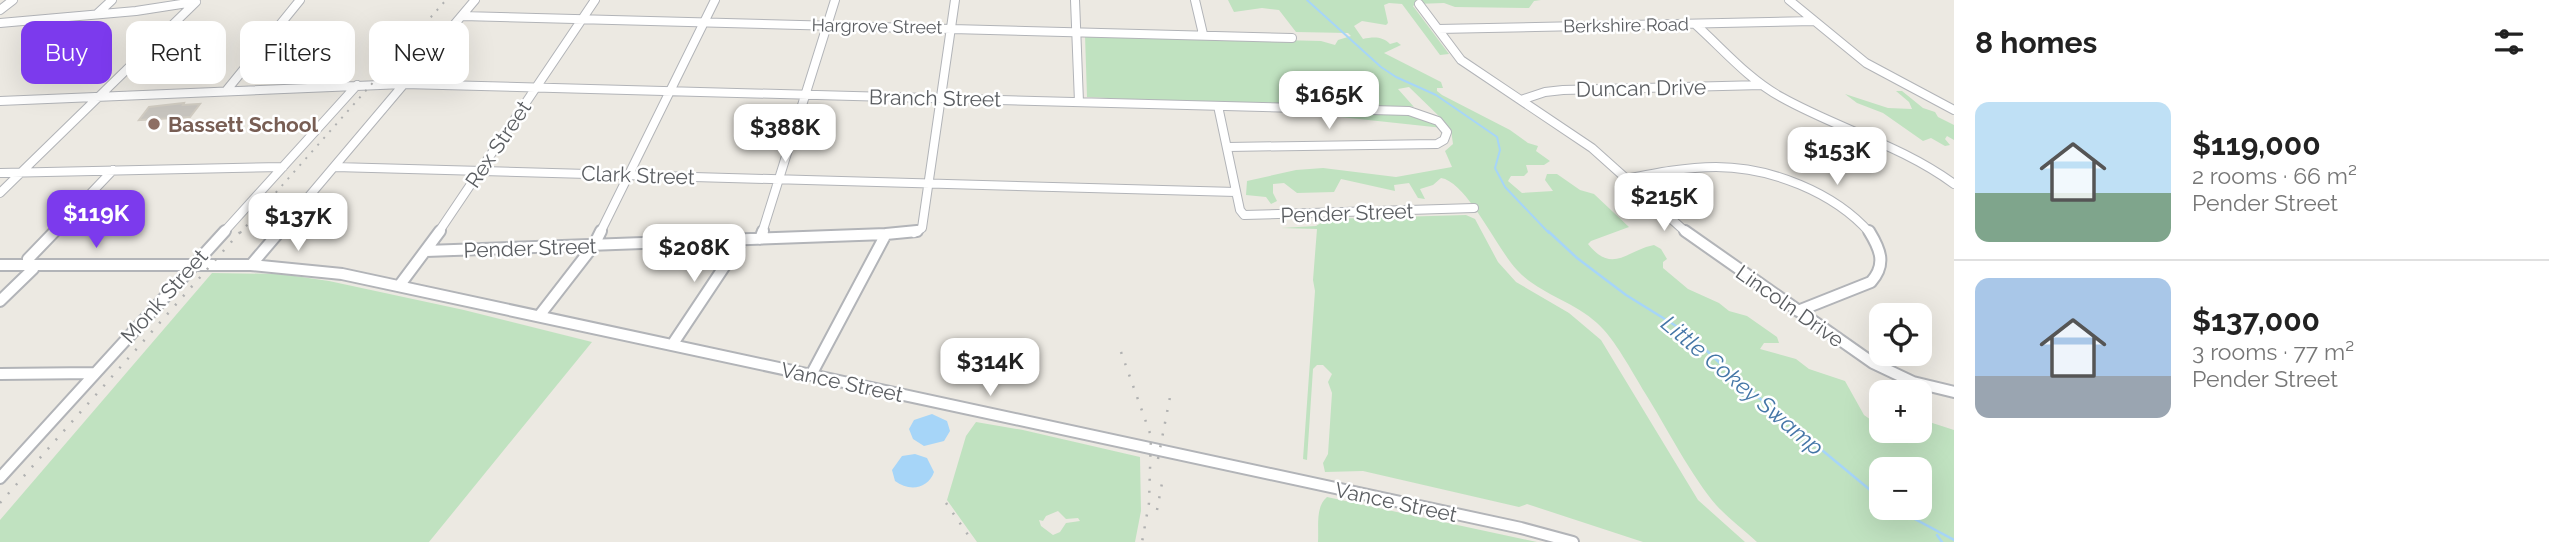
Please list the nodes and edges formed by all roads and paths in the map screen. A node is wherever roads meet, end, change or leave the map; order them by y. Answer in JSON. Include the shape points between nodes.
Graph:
{"nodes":[{"id":1,"x":13,"y":0,"type":"edge"},
{"id":2,"x":113,"y":0,"type":"edge"},
{"id":3,"x":300,"y":0,"type":"edge"},
{"id":4,"x":475,"y":0,"type":"edge"},
{"id":5,"x":594,"y":0,"type":"edge"},
{"id":6,"x":715,"y":0,"type":"edge"},
{"id":7,"x":835,"y":0,"type":"edge"},
{"id":8,"x":955,"y":0,"type":"edge"},
{"id":9,"x":1075,"y":0,"type":"edge"},
{"id":10,"x":1195,"y":0,"type":"edge"},
{"id":11,"x":1789,"y":0,"type":"edge"},
{"id":12,"x":199,"y":1,"type":"edge"},
{"id":13,"x":1419,"y":4,"type":"dead end"},
{"id":14,"x":0,"y":10,"type":"edge"},
{"id":15,"x":97,"y":15,"type":"junction"},
{"id":16,"x":462,"y":16,"type":"junction"},
{"id":17,"x":582,"y":19,"type":"junction"},
{"id":18,"x":458,"y":21,"type":"edge"},
{"id":19,"x":1814,"y":21,"type":"junction"},
{"id":20,"x":705,"y":22,"type":"junction"},
{"id":21,"x":0,"y":23,"type":"edge"},
{"id":22,"x":1695,"y":23,"type":"junction"},
{"id":23,"x":827,"y":25,"type":"junction"},
{"id":24,"x":951,"y":28,"type":"junction"},
{"id":25,"x":1438,"y":29,"type":"junction"},
{"id":26,"x":1076,"y":32,"type":"junction"},
{"id":27,"x":1203,"y":34,"type":"junction"},
{"id":28,"x":1292,"y":38,"type":"dead end"},
{"id":29,"x":404,"y":84,"type":"junction"},
{"id":30,"x":357,"y":85,"type":"junction"},
{"id":31,"x":1762,"y":85,"type":"junction"},
{"id":32,"x":536,"y":87,"type":"junction"},
{"id":33,"x":226,"y":91,"type":"junction"},
{"id":34,"x":670,"y":91,"type":"junction"},
{"id":35,"x":804,"y":95,"type":"junction"},
{"id":36,"x":101,"y":96,"type":"junction"},
{"id":37,"x":942,"y":98,"type":"junction"},
{"id":38,"x":1521,"y":100,"type":"junction"},
{"id":39,"x":0,"y":101,"type":"edge"},
{"id":40,"x":1079,"y":102,"type":"junction"},
{"id":41,"x":1218,"y":106,"type":"junction"},
{"id":42,"x":1954,"y":110,"type":"edge"},
{"id":43,"x":1228,"y":147,"type":"junction"},
{"id":44,"x":283,"y":167,"type":"junction"},
{"id":45,"x":335,"y":167,"type":"junction"},
{"id":46,"x":113,"y":170,"type":"junction"},
{"id":47,"x":481,"y":170,"type":"junction"},
{"id":48,"x":23,"y":172,"type":"junction"},
{"id":49,"x":0,"y":173,"type":"edge"},
{"id":50,"x":629,"y":175,"type":"junction"},
{"id":51,"x":1626,"y":178,"type":"junction"},
{"id":52,"x":779,"y":179,"type":"junction"},
{"id":53,"x":930,"y":184,"type":"junction"},
{"id":54,"x":1954,"y":184,"type":"edge"},
{"id":55,"x":1236,"y":192,"type":"junction"},
{"id":56,"x":0,"y":193,"type":"edge"},
{"id":57,"x":1474,"y":208,"type":"dead end"},
{"id":58,"x":886,"y":234,"type":"junction"},
{"id":59,"x":760,"y":239,"type":"junction"},
{"id":60,"x":742,"y":240,"type":"junction"},
{"id":61,"x":594,"y":245,"type":"junction"},
{"id":62,"x":426,"y":251,"type":"junction"},
{"id":63,"x":0,"y":265,"type":"edge"},
{"id":64,"x":31,"y":265,"type":"junction"},
{"id":65,"x":192,"y":265,"type":"junction"},
{"id":66,"x":251,"y":265,"type":"junction"},
{"id":67,"x":399,"y":286,"type":"junction"},
{"id":68,"x":0,"y":301,"type":"edge"},
{"id":69,"x":1798,"y":311,"type":"junction"},
{"id":70,"x":539,"y":316,"type":"junction"},
{"id":71,"x":672,"y":345,"type":"junction"},
{"id":72,"x":94,"y":373,"type":"junction"},
{"id":73,"x":0,"y":374,"type":"edge"},
{"id":74,"x":811,"y":375,"type":"junction"},
{"id":75,"x":1954,"y":392,"type":"edge"},
{"id":76,"x":0,"y":478,"type":"edge"},
{"id":77,"x":1573,"y":542,"type":"edge"}],
"edges":[{"from":1,"to":14,"type":"street"},
{"from":2,"to":15,"type":"street"},
{"from":3,"to":33,"type":"street"},
{"from":4,"to":16,"type":"street"},
{"from":5,"to":17,"type":"street","name":"Rex Street"},
{"from":6,"to":20,"type":"street"},
{"from":7,"to":23,"type":"street"},
{"from":8,"to":24,"type":"street"},
{"from":9,"to":26,"type":"street"},
{"from":10,"to":27,"type":"street"},
{"from":11,"to":19,"type":"street"},
{"from":12,"to":15,"type":"street"},
{"from":12,"to":36,"type":"street"},
{"from":13,"to":25,"type":"street","name":"Lincoln Drive"},
{"from":15,"to":21,"type":"street"},
{"from":16,"to":17,"type":"street","name":"Hargrove Street"},
{"from":16,"to":18,"type":"street"},
{"from":17,"to":20,"type":"street","name":"Hargrove Street"},
{"from":17,"to":32,"type":"street","name":"Rex Street"},
{"from":19,"to":22,"type":"street","name":"Berkshire Road"},
{"from":19,"to":42,"type":"street","via":[[1874,68]]},
{"from":20,"to":23,"type":"street","name":"Hargrove Street"},
{"from":20,"to":34,"type":"street"},
{"from":22,"to":25,"type":"street","name":"Berkshire Road"},
{"from":22,"to":31,"type":"street"},
{"from":23,"to":24,"type":"street","name":"Hargrove Street"},
{"from":23,"to":35,"type":"street"},
{"from":24,"to":26,"type":"street","name":"Hargrove Street"},
{"from":24,"to":37,"type":"street"},
{"from":25,"to":38,"type":"street","name":"Lincoln Drive","via":[[1461,60]]},
{"from":26,"to":27,"type":"street","name":"Hargrove Street"},
{"from":26,"to":40,"type":"street"},
{"from":27,"to":28,"type":"street","name":"Hargrove Street"},
{"from":29,"to":30,"type":"street","name":"Branch Street"},
{"from":29,"to":32,"type":"street","name":"Branch Street"},
{"from":29,"to":45,"type":"street"},
{"from":30,"to":33,"type":"street","name":"Branch Street"},
{"from":30,"to":44,"type":"street","name":"Monk Street"},
{"from":31,"to":38,"type":"street","name":"Duncan Drive","via":[[1553,91]]},
{"from":31,"to":54,"type":"street","via":[[1797,105],[1891,144]]},
{"from":32,"to":34,"type":"street","name":"Branch Street"},
{"from":32,"to":47,"type":"street","name":"Rex Street"},
{"from":33,"to":36,"type":"street","name":"Branch Street"},
{"from":34,"to":35,"type":"street","name":"Branch Street"},
{"from":34,"to":50,"type":"street"},
{"from":35,"to":37,"type":"street","name":"Branch Street"},
{"from":35,"to":52,"type":"street"},
{"from":36,"to":39,"type":"street","name":"Branch Street"},
{"from":36,"to":48,"type":"street"},
{"from":37,"to":40,"type":"street","name":"Branch Street"},
{"from":37,"to":53,"type":"street"},
{"from":38,"to":51,"type":"street","name":"Lincoln Drive","via":[[1592,148]]},
{"from":40,"to":41,"type":"street","name":"Branch Street"},
{"from":41,"to":43,"type":"street"},
{"from":41,"to":43,"type":"street","name":"Branch Street","via":[[1409,111],[1429,116],[1445,127],[1446,137],[1437,144]]},
{"from":43,"to":55,"type":"street"},
{"from":44,"to":46,"type":"street"},
{"from":44,"to":65,"type":"street","name":"Monk Street"},
{"from":45,"to":47,"type":"street","name":"Clark Street"},
{"from":45,"to":66,"type":"street"},
{"from":46,"to":48,"type":"street"},
{"from":46,"to":64,"type":"street","via":[[28,259]]},
{"from":47,"to":50,"type":"street","name":"Clark Street"},
{"from":47,"to":62,"type":"street","name":"Rex Street"},
{"from":48,"to":49,"type":"street"},
{"from":48,"to":56,"type":"street"},
{"from":50,"to":52,"type":"street","name":"Clark Street"},
{"from":50,"to":61,"type":"street"},
{"from":51,"to":69,"type":"street","name":"Lincoln Drive","via":[[1692,237]]},
{"from":51,"to":69,"type":"street","via":[[1709,167],[1749,170],[1808,189],[1857,220],[1877,243],[1882,267],[1878,275],[1871,282]]},
{"from":52,"to":53,"type":"street","name":"Clark Street"},
{"from":52,"to":59,"type":"street"},
{"from":53,"to":55,"type":"street","name":"Clark Street"},
{"from":53,"to":58,"type":"street","name":"Pender Street","via":[[922,228]]},
{"from":55,"to":57,"type":"street","name":"Pender Street","via":[[1240,210],[1252,216]]},
{"from":58,"to":59,"type":"street","name":"Pender Street"},
{"from":58,"to":74,"type":"street"},
{"from":59,"to":60,"type":"street","name":"Pender Street"},
{"from":60,"to":61,"type":"street","name":"Pender Street"},
{"from":60,"to":71,"type":"street"},
{"from":61,"to":62,"type":"street","name":"Pender Street"},
{"from":61,"to":70,"type":"street"},
{"from":62,"to":67,"type":"street","name":"Rex Street"},
{"from":63,"to":64,"type":"street"},
{"from":64,"to":65,"type":"street"},
{"from":64,"to":68,"type":"street","via":[[33,269]]},
{"from":65,"to":66,"type":"street"},
{"from":65,"to":72,"type":"street","name":"Monk Street"},
{"from":66,"to":67,"type":"street","via":[[322,271]]},
{"from":67,"to":70,"type":"street","name":"Vance Street"},
{"from":69,"to":75,"type":"street","name":"Lincoln Drive","via":[[1883,368],[1913,382]]},
{"from":70,"to":71,"type":"street","name":"Vance Street"},
{"from":71,"to":74,"type":"street","name":"Vance Street"},
{"from":72,"to":73,"type":"street"},
{"from":72,"to":76,"type":"street","name":"Monk Street"},
{"from":74,"to":77,"type":"street","name":"Vance Street"}]}
